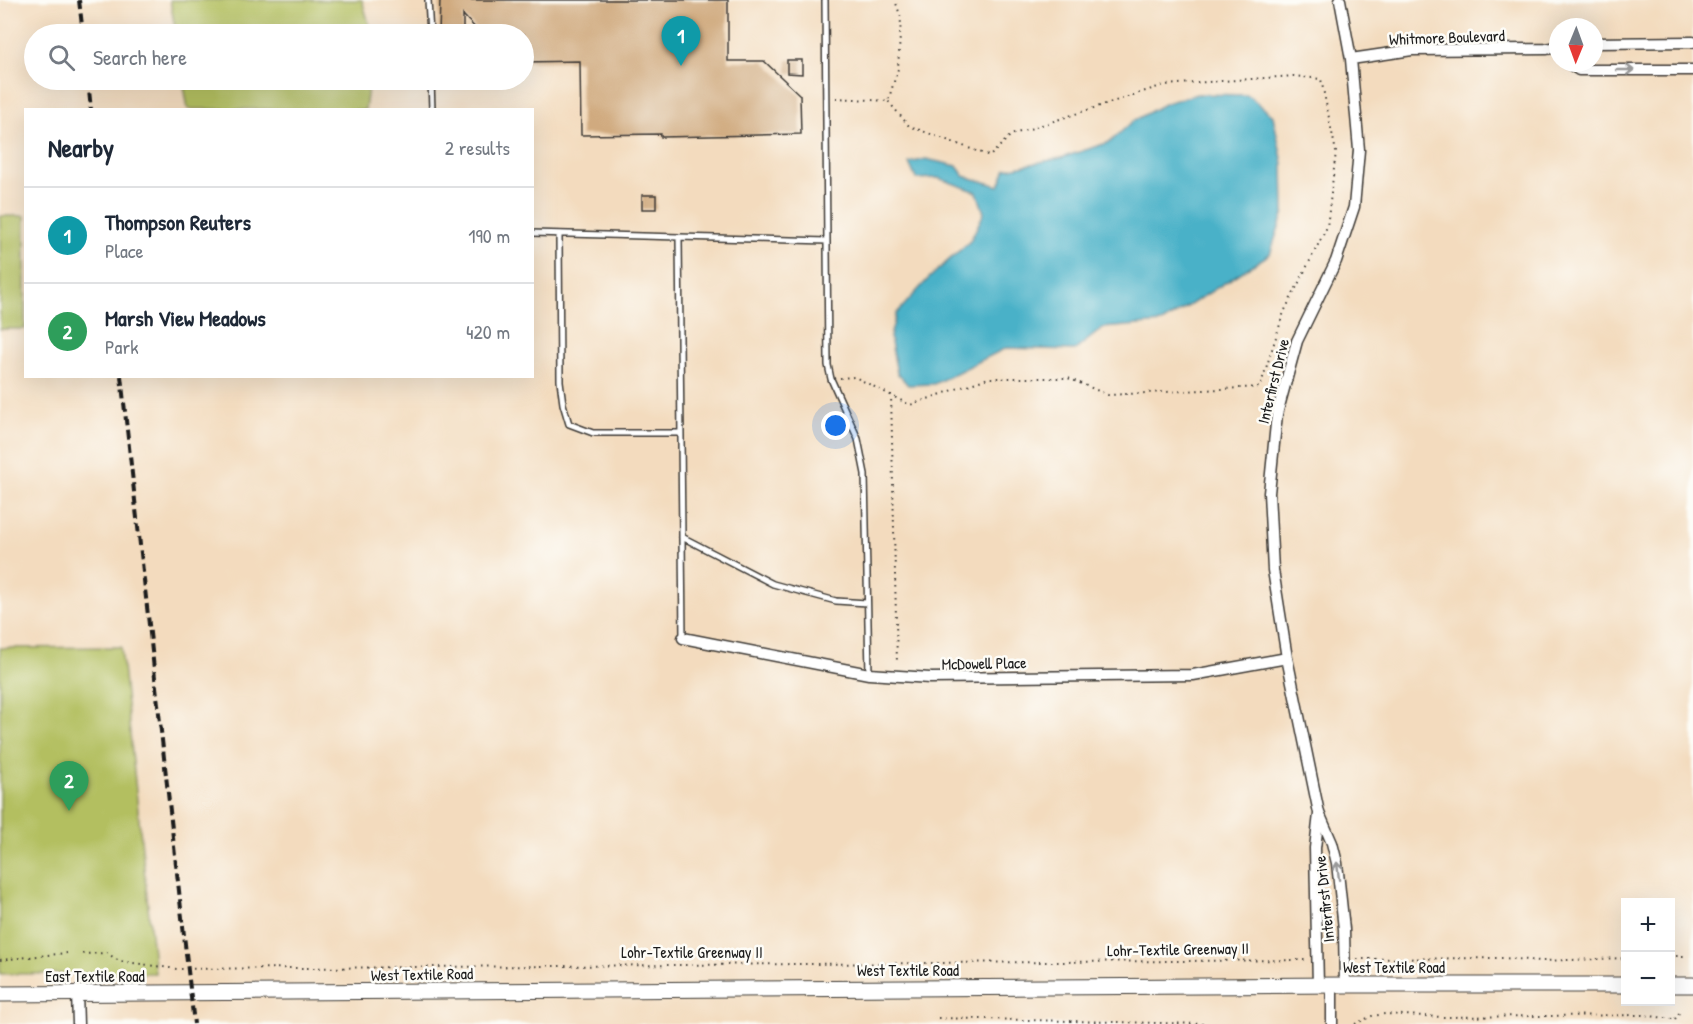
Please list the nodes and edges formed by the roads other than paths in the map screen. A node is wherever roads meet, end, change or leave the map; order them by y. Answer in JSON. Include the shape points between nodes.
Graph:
{"nodes":[{"id":1,"x":428,"y":0,"type":"edge"},
{"id":2,"x":825,"y":0,"type":"edge"},
{"id":3,"x":1340,"y":0,"type":"edge"},
{"id":4,"x":429,"y":24,"type":"edge"},
{"id":5,"x":1693,"y":42,"type":"edge"},
{"id":6,"x":1603,"y":43,"type":"edge"},
{"id":7,"x":1549,"y":48,"type":"edge"},
{"id":8,"x":1546,"y":49,"type":"junction"},
{"id":9,"x":1549,"y":51,"type":"edge"},
{"id":10,"x":1351,"y":59,"type":"junction"},
{"id":11,"x":1603,"y":70,"type":"edge"},
{"id":12,"x":1693,"y":70,"type":"edge"},
{"id":13,"x":431,"y":90,"type":"edge"},
{"id":14,"x":432,"y":108,"type":"edge"},
{"id":15,"x":534,"y":233,"type":"edge"},
{"id":16,"x":559,"y":234,"type":"junction"},
{"id":17,"x":679,"y":237,"type":"junction"},
{"id":18,"x":827,"y":241,"type":"junction"},
{"id":19,"x":680,"y":433,"type":"junction"},
{"id":20,"x":682,"y":537,"type":"junction"},
{"id":21,"x":867,"y":603,"type":"junction"},
{"id":22,"x":683,"y":638,"type":"joint"},
{"id":23,"x":1287,"y":658,"type":"junction"},
{"id":24,"x":869,"y":674,"type":"junction"},
{"id":25,"x":1320,"y":813,"type":"junction"},
{"id":26,"x":1332,"y":985,"type":"junction"},
{"id":27,"x":1621,"y":985,"type":"edge"},
{"id":28,"x":1675,"y":985,"type":"edge"},
{"id":29,"x":1693,"y":985,"type":"edge"},
{"id":30,"x":76,"y":993,"type":"junction"},
{"id":31,"x":0,"y":994,"type":"edge"},
{"id":32,"x":190,"y":994,"type":"joint"},
{"id":33,"x":78,"y":1024,"type":"edge"},
{"id":34,"x":1332,"y":1024,"type":"edge"}],
"edges":[{"from":1,"to":4,"type":"lane"},
{"from":2,"to":18,"type":"lane"},
{"from":3,"to":10,"type":"street","name":"Interfirst Drive"},
{"from":5,"to":6,"type":"street"},
{"from":7,"to":8,"type":"street","name":"Whitmore Boulevard"},
{"from":8,"to":9,"type":"street"},
{"from":8,"to":10,"type":"street","name":"Whitmore Boulevard","via":[[1412,50]]},
{"from":10,"to":23,"type":"street","name":"Interfirst Drive","via":[[1359,150],[1354,207],[1336,261],[1297,341],[1277,414],[1269,493],[1273,570]]},
{"from":11,"to":12,"type":"street","one_way":true},
{"from":13,"to":14,"type":"lane"},
{"from":15,"to":16,"type":"lane"},
{"from":16,"to":17,"type":"lane"},
{"from":16,"to":19,"type":"lane","via":[[560,381],[569,424],[593,433]]},
{"from":17,"to":18,"type":"lane"},
{"from":17,"to":19,"type":"lane"},
{"from":18,"to":21,"type":"lane","via":[[828,365],[858,439],[865,474]]},
{"from":19,"to":20,"type":"lane"},
{"from":20,"to":21,"type":"lane","via":[[773,584],[836,601]]},
{"from":20,"to":22,"type":"lane"},
{"from":21,"to":24,"type":"lane"},
{"from":22,"to":24,"type":"street","name":"McDowell Place"},
{"from":23,"to":24,"type":"street","name":"McDowell Place","via":[[1193,675],[930,678]]},
{"from":23,"to":25,"type":"street","name":"Interfirst Drive"},
{"from":25,"to":26,"type":"street","name":"Interfirst Drive","via":[[1315,848]]},
{"from":26,"to":25,"type":"street","name":"Interfirst Drive","one_way":true,"via":[[1344,929],[1337,863]]},
{"from":26,"to":27,"type":"main road","name":"West Textile Road"},
{"from":26,"to":32,"type":"main road","name":"West Textile Road"},
{"from":26,"to":34,"type":"street"},
{"from":28,"to":29,"type":"main road"},
{"from":30,"to":31,"type":"main road","name":"East Textile Road"},
{"from":30,"to":32,"type":"main road","name":"East Textile Road"},
{"from":30,"to":33,"type":"street"}]}
